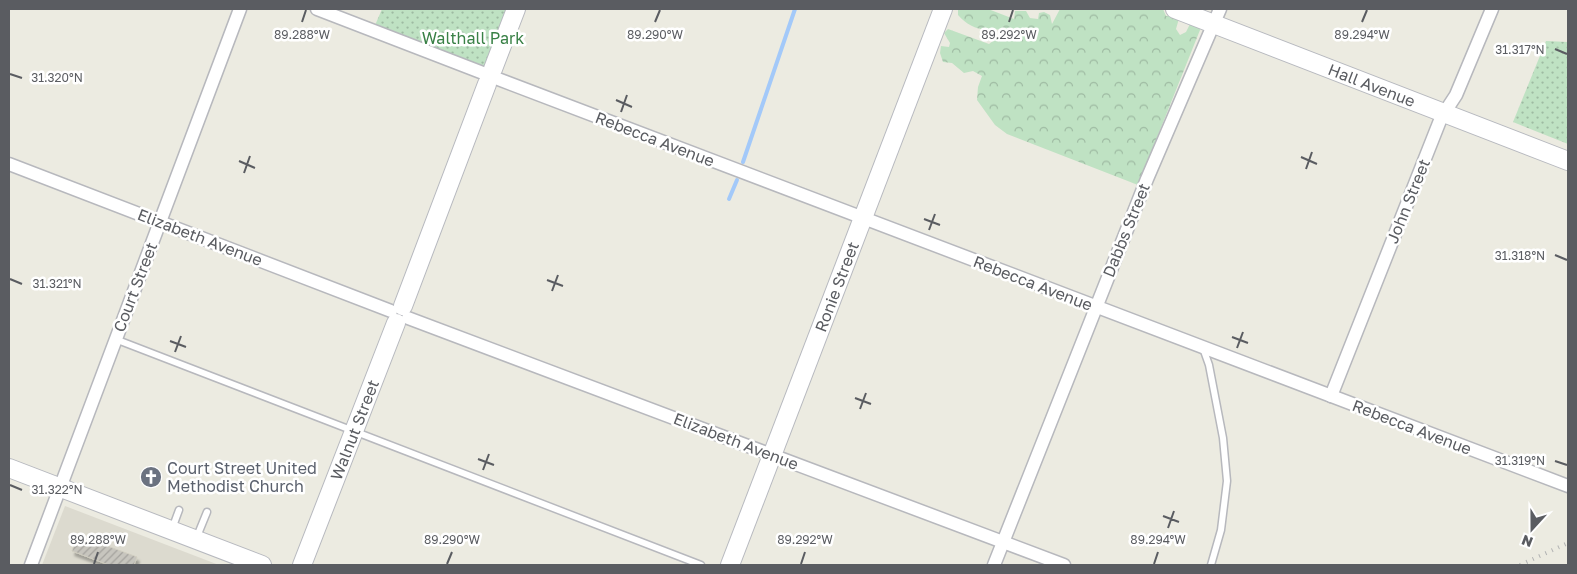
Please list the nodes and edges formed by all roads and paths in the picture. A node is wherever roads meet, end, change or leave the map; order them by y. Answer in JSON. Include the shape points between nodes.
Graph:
{"nodes":[{"id":1,"x":240,"y":9,"type":"edge"},
{"id":2,"x":317,"y":9,"type":"edge"},
{"id":3,"x":516,"y":9,"type":"edge"},
{"id":4,"x":943,"y":9,"type":"edge"},
{"id":5,"x":1175,"y":9,"type":"edge"},
{"id":6,"x":1492,"y":9,"type":"edge"},
{"id":7,"x":1215,"y":14,"type":"edge"},
{"id":8,"x":490,"y":76,"type":"junction"},
{"id":9,"x":1448,"y":109,"type":"junction"},
{"id":10,"x":1568,"y":151,"type":"edge"},
{"id":11,"x":1568,"y":161,"type":"edge"},
{"id":12,"x":9,"y":164,"type":"edge"},
{"id":13,"x":863,"y":218,"type":"junction"},
{"id":14,"x":160,"y":221,"type":"junction"},
{"id":15,"x":1095,"y":306,"type":"junction"},
{"id":16,"x":400,"y":314,"type":"junction"},
{"id":17,"x":115,"y":339,"type":"junction"},
{"id":18,"x":1203,"y":348,"type":"junction"},
{"id":19,"x":1331,"y":396,"type":"junction"},
{"id":20,"x":354,"y":431,"type":"junction"},
{"id":21,"x":771,"y":454,"type":"junction"},
{"id":22,"x":9,"y":468,"type":"edge"},
{"id":23,"x":1568,"y":486,"type":"edge"},
{"id":24,"x":60,"y":488,"type":"junction"},
{"id":25,"x":179,"y":510,"type":"dead end"},
{"id":26,"x":207,"y":512,"type":"dead end"},
{"id":27,"x":172,"y":531,"type":"junction"},
{"id":28,"x":196,"y":540,"type":"junction"},
{"id":29,"x":1002,"y":542,"type":"junction"},
{"id":30,"x":31,"y":565,"type":"edge"},
{"id":31,"x":262,"y":565,"type":"edge"},
{"id":32,"x":302,"y":565,"type":"edge"},
{"id":33,"x":702,"y":565,"type":"edge"},
{"id":34,"x":730,"y":565,"type":"edge"},
{"id":35,"x":994,"y":565,"type":"edge"},
{"id":36,"x":1064,"y":565,"type":"edge"},
{"id":37,"x":1211,"y":565,"type":"edge"}],
"edges":[{"from":1,"to":14,"type":"street","name":"Court Street"},
{"from":2,"to":8,"type":"street","name":"Rebecca Avenue"},
{"from":3,"to":8,"type":"street","name":"Walnut Street"},
{"from":4,"to":13,"type":"street","name":"Ronie Street"},
{"from":5,"to":7,"type":"street","name":"Hall Avenue"},
{"from":6,"to":9,"type":"street","name":"John Street"},
{"from":7,"to":9,"type":"street","name":"Hall Avenue"},
{"from":7,"to":15,"type":"street","name":"Dabbs Street"},
{"from":8,"to":13,"type":"street","name":"Rebecca Avenue"},
{"from":8,"to":16,"type":"street","name":"Walnut Street"},
{"from":9,"to":10,"type":"street","name":"Hall Avenue"},
{"from":9,"to":11,"type":"street","name":"Hall Avenue"},
{"from":9,"to":19,"type":"street","name":"John Street","via":[[1437,128]]},
{"from":12,"to":14,"type":"street","name":"Elizabeth Avenue"},
{"from":13,"to":15,"type":"street","name":"Rebecca Avenue"},
{"from":13,"to":21,"type":"street","name":"Ronie Street"},
{"from":14,"to":16,"type":"street","name":"Elizabeth Avenue"},
{"from":14,"to":17,"type":"street","name":"Court Street"},
{"from":15,"to":18,"type":"street","name":"Rebecca Avenue"},
{"from":15,"to":29,"type":"street","name":"Dabbs Street"},
{"from":16,"to":20,"type":"street","name":"Walnut Street"},
{"from":16,"to":21,"type":"street","name":"Elizabeth Avenue"},
{"from":17,"to":20,"type":"lane"},
{"from":17,"to":24,"type":"street","name":"Court Street"},
{"from":18,"to":19,"type":"street","name":"Rebecca Avenue"},
{"from":18,"to":37,"type":"lane","via":[[1223,438],[1227,481],[1221,530]]},
{"from":19,"to":23,"type":"street","name":"Rebecca Avenue"},
{"from":20,"to":32,"type":"street","name":"Walnut Street"},
{"from":20,"to":33,"type":"lane"},
{"from":21,"to":29,"type":"street","name":"Elizabeth Avenue"},
{"from":21,"to":34,"type":"street","name":"Ronie Street"},
{"from":22,"to":24,"type":"street"},
{"from":24,"to":27,"type":"street"},
{"from":24,"to":30,"type":"street","name":"Court Street"},
{"from":25,"to":27,"type":"lane"},
{"from":26,"to":28,"type":"lane"},
{"from":27,"to":28,"type":"street"},
{"from":28,"to":31,"type":"street"},
{"from":29,"to":35,"type":"street","name":"Dabbs Street"},
{"from":29,"to":36,"type":"street","name":"Elizabeth Avenue"}]}
